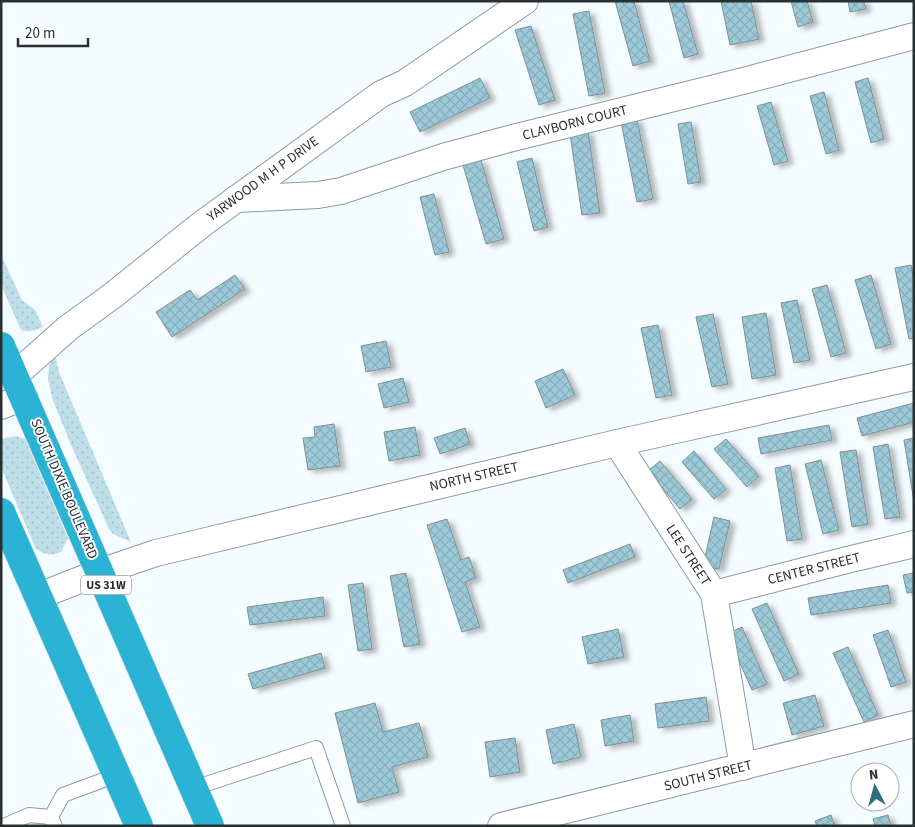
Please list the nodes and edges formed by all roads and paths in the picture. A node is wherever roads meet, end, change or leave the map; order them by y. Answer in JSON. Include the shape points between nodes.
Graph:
{"nodes":[{"id":1,"x":525,"y":1,"type":"edge"},
{"id":2,"x":914,"y":36,"type":"edge"},
{"id":3,"x":236,"y":199,"type":"junction"},
{"id":4,"x":1,"y":346,"type":"edge"},
{"id":5,"x":914,"y":377,"type":"edge"},
{"id":6,"x":13,"y":393,"type":"edge"},
{"id":7,"x":617,"y":443,"type":"junction"},
{"id":8,"x":1,"y":512,"type":"edge"},
{"id":9,"x":914,"y":544,"type":"edge"},
{"id":10,"x":100,"y":572,"type":"junction"},
{"id":11,"x":714,"y":594,"type":"junction"},
{"id":12,"x":39,"y":596,"type":"junction"},
{"id":13,"x":914,"y":724,"type":"edge"},
{"id":14,"x":743,"y":767,"type":"junction"},
{"id":15,"x":117,"y":775,"type":"junction"},
{"id":16,"x":194,"y":788,"type":"junction"},
{"id":17,"x":53,"y":822,"type":"edge"},
{"id":18,"x":4,"y":826,"type":"edge"},
{"id":19,"x":139,"y":826,"type":"edge"},
{"id":20,"x":210,"y":826,"type":"edge"},
{"id":21,"x":343,"y":826,"type":"edge"},
{"id":22,"x":501,"y":826,"type":"edge"}],
"edges":[{"from":1,"to":3,"type":"street","name":"YARWOOD M H P DRIVE","via":[[405,83],[381,94]]},
{"from":2,"to":3,"type":"street","name":"CLAYBORN COURT","via":[[505,140],[341,191]]},
{"from":3,"to":6,"type":"street","name":"YARWOOD M H P DRIVE","via":[[68,328]]},
{"from":4,"to":6,"type":"highway","name":"SOUTH DIXIE BOULEVARD","number":"US 31W"},
{"from":5,"to":7,"type":"street","name":"NORTH STREET"},
{"from":6,"to":10,"type":"highway","name":"SOUTH DIXIE BOULEVARD","number":"US 31W"},
{"from":7,"to":10,"type":"street","name":"NORTH STREET","via":[[156,553]]},
{"from":7,"to":11,"type":"street","name":"LEE STREET"},
{"from":8,"to":12,"type":"highway"},
{"from":9,"to":11,"type":"street","name":"CENTER STREET"},
{"from":10,"to":12,"type":"street","name":"NORTH STREET"},
{"from":10,"to":16,"type":"highway","name":"SOUTH DIXIE BOULEVARD","number":"US 31W"},
{"from":11,"to":14,"type":"street","name":"LEE STREET"},
{"from":12,"to":15,"type":"highway"},
{"from":13,"to":14,"type":"street","name":"SOUTH STREET"},
{"from":14,"to":22,"type":"street","name":"SOUTH STREET"},
{"from":15,"to":17,"type":"lane","via":[[63,795]]},
{"from":15,"to":19,"type":"highway"},
{"from":16,"to":20,"type":"highway","name":"SOUTH DIXIE BOULEVARD","number":"US 31W"},
{"from":16,"to":21,"type":"lane","via":[[316,748]]},
{"from":17,"to":18,"type":"lane","via":[[29,815]]}]}
